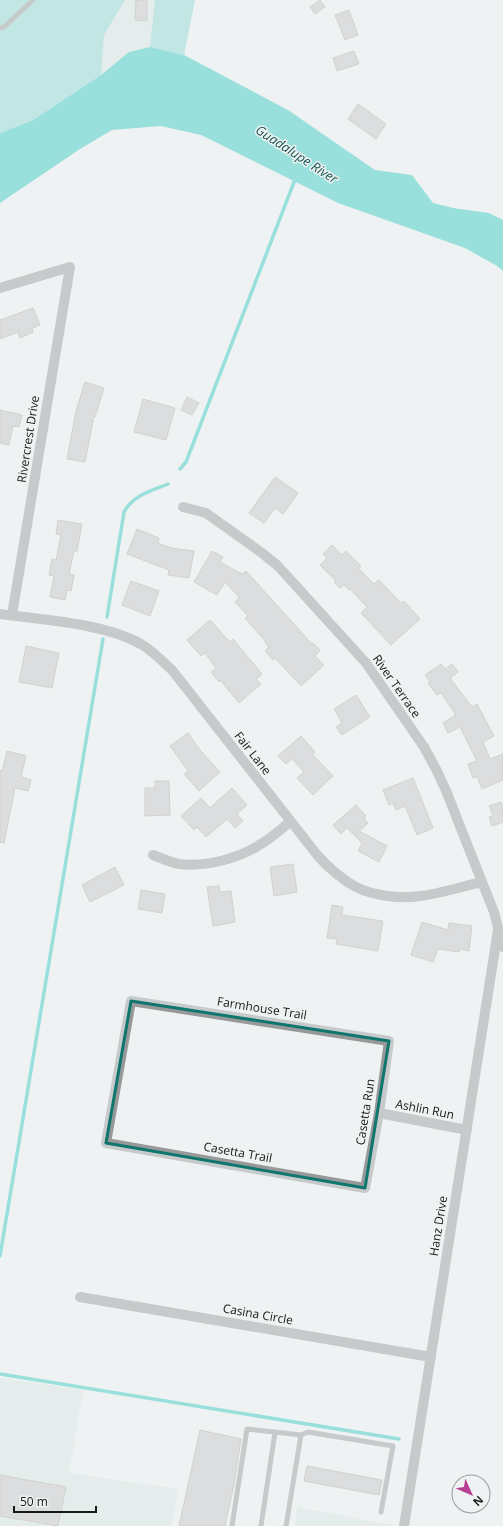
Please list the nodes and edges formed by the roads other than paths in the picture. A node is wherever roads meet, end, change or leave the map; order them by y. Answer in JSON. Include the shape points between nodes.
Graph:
{"nodes":[{"id":1,"x":33,"y":0,"type":"edge"},
{"id":2,"x":0,"y":28,"type":"edge"},
{"id":3,"x":0,"y":288,"type":"edge"},
{"id":4,"x":184,"y":507,"type":"dead end"},
{"id":5,"x":0,"y":614,"type":"edge"},
{"id":6,"x":12,"y":615,"type":"junction"},
{"id":7,"x":290,"y":822,"type":"junction"},
{"id":8,"x":153,"y":855,"type":"dead end"},
{"id":9,"x":482,"y":882,"type":"junction"},
{"id":10,"x":498,"y":930,"type":"junction"},
{"id":11,"x":503,"y":947,"type":"edge"},
{"id":12,"x":389,"y":1041,"type":"joint"},
{"id":13,"x":379,"y":1113,"type":"junction"},
{"id":14,"x":467,"y":1130,"type":"junction"},
{"id":15,"x":106,"y":1143,"type":"joint"},
{"id":16,"x":365,"y":1188,"type":"joint"},
{"id":17,"x":80,"y":1297,"type":"dead end"},
{"id":18,"x":431,"y":1357,"type":"junction"},
{"id":19,"x":275,"y":1432,"type":"junction"},
{"id":20,"x":301,"y":1435,"type":"junction"},
{"id":21,"x":381,"y":1512,"type":"dead end"},
{"id":22,"x":232,"y":1526,"type":"edge"},
{"id":23,"x":261,"y":1526,"type":"edge"},
{"id":24,"x":286,"y":1526,"type":"edge"},
{"id":25,"x":404,"y":1526,"type":"edge"}],
"edges":[{"from":1,"to":2,"type":"lane"},
{"from":3,"to":6,"type":"street","name":"Rivercrest Drive","via":[[70,267]]},
{"from":4,"to":9,"type":"street","name":"River Terrace","via":[[206,513],[278,566],[366,663],[424,746],[438,771]]},
{"from":5,"to":6,"type":"street","name":"Fair Lane"},
{"from":6,"to":7,"type":"street","name":"Fair Lane","via":[[91,627],[124,635],[154,653],[172,670]]},
{"from":7,"to":8,"type":"street","via":[[261,844],[232,858],[197,864],[178,864]]},
{"from":7,"to":9,"type":"street","name":"Fair Lane","via":[[333,871],[357,887],[373,893],[420,896]]},
{"from":9,"to":10,"type":"street","name":"River Terrace"},
{"from":10,"to":11,"type":"street","name":"River Terrace"},
{"from":10,"to":14,"type":"street","name":"Hanz Drive"},
{"from":12,"to":13,"type":"street","name":"Casetta Run"},
{"from":12,"to":15,"type":"street","name":"Farmhouse Trail","via":[[131,1001]]},
{"from":13,"to":14,"type":"street","name":"Ashlin Run"},
{"from":13,"to":16,"type":"street","name":"Casetta Run"},
{"from":14,"to":18,"type":"street","name":"Hanz Drive"},
{"from":15,"to":16,"type":"street","name":"Casetta Trail"},
{"from":17,"to":18,"type":"street","name":"Casina Circle"},
{"from":18,"to":25,"type":"street","name":"Hanz Drive"},
{"from":19,"to":20,"type":"lane"},
{"from":19,"to":22,"type":"lane","via":[[247,1429]]},
{"from":19,"to":23,"type":"lane"},
{"from":20,"to":21,"type":"lane","via":[[308,1432],[393,1446]]},
{"from":20,"to":24,"type":"lane"}]}
